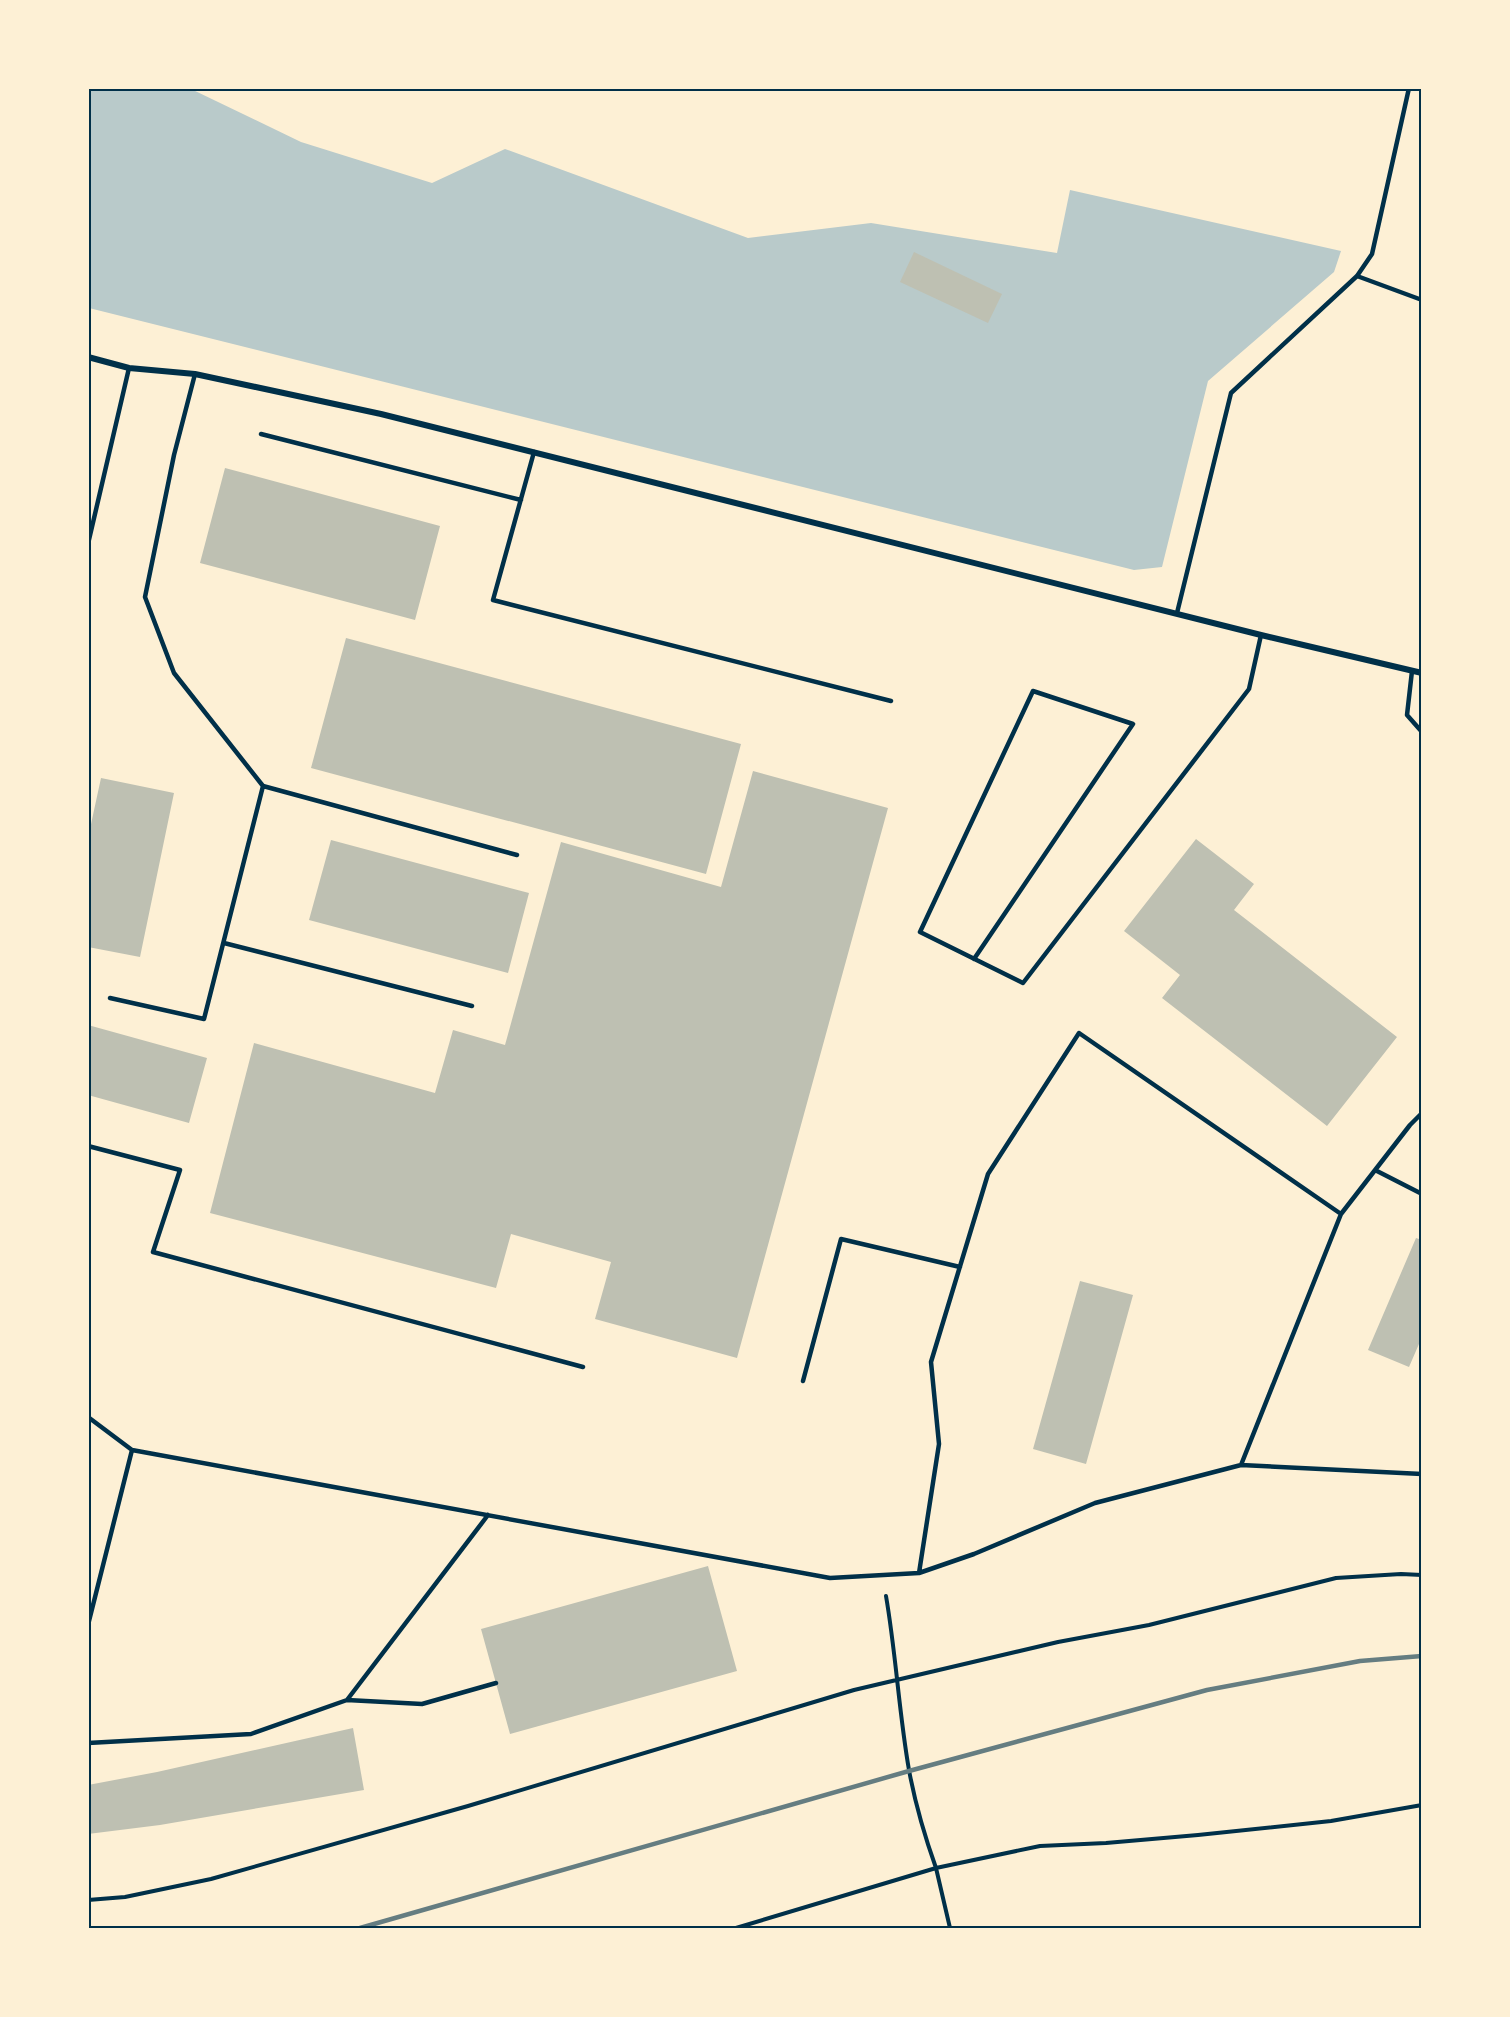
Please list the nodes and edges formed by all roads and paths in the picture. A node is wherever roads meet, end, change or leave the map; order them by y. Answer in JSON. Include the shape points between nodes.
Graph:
{"nodes":[{"id":1,"x":1409,"y":88,"type":"edge"},
{"id":2,"x":1357,"y":276,"type":"junction"},
{"id":3,"x":1422,"y":300,"type":"edge"},
{"id":4,"x":88,"y":357,"type":"edge"},
{"id":5,"x":129,"y":368,"type":"junction"},
{"id":6,"x":195,"y":374,"type":"junction"},
{"id":7,"x":261,"y":434,"type":"dead end"},
{"id":8,"x":534,"y":452,"type":"junction"},
{"id":9,"x":521,"y":500,"type":"junction"},
{"id":10,"x":88,"y":544,"type":"edge"},
{"id":11,"x":1177,"y":614,"type":"junction"},
{"id":12,"x":1261,"y":634,"type":"junction"},
{"id":13,"x":1412,"y":671,"type":"junction"},
{"id":14,"x":1422,"y":673,"type":"edge"},
{"id":15,"x":891,"y":701,"type":"dead end"},
{"id":16,"x":1422,"y":732,"type":"edge"},
{"id":17,"x":263,"y":786,"type":"junction"},
{"id":18,"x":517,"y":855,"type":"dead end"},
{"id":19,"x":224,"y":943,"type":"junction"},
{"id":20,"x":974,"y":959,"type":"junction"},
{"id":21,"x":110,"y":998,"type":"dead end"},
{"id":22,"x":472,"y":1006,"type":"dead end"},
{"id":23,"x":1422,"y":1113,"type":"edge"},
{"id":24,"x":88,"y":1146,"type":"edge"},
{"id":25,"x":1375,"y":1170,"type":"junction"},
{"id":26,"x":1422,"y":1194,"type":"edge"},
{"id":27,"x":1341,"y":1214,"type":"junction"},
{"id":28,"x":960,"y":1267,"type":"junction"},
{"id":29,"x":583,"y":1367,"type":"dead end"},
{"id":30,"x":803,"y":1381,"type":"dead end"},
{"id":31,"x":88,"y":1417,"type":"edge"},
{"id":32,"x":132,"y":1450,"type":"junction"},
{"id":33,"x":1241,"y":1465,"type":"junction"},
{"id":34,"x":1422,"y":1474,"type":"edge"},
{"id":35,"x":488,"y":1515,"type":"junction"},
{"id":36,"x":919,"y":1573,"type":"junction"},
{"id":37,"x":882,"y":1575,"type":"junction"},
{"id":38,"x":1422,"y":1575,"type":"edge"},
{"id":39,"x":88,"y":1625,"type":"edge"},
{"id":40,"x":897,"y":1680,"type":"junction"},
{"id":41,"x":496,"y":1683,"type":"dead end"},
{"id":42,"x":347,"y":1700,"type":"junction"},
{"id":43,"x":88,"y":1743,"type":"edge"},
{"id":44,"x":1422,"y":1805,"type":"edge"},
{"id":45,"x":936,"y":1868,"type":"junction"},
{"id":46,"x":88,"y":1900,"type":"edge"},
{"id":47,"x":736,"y":1929,"type":"edge"},
{"id":48,"x":950,"y":1929,"type":"edge"}],
"edges":[{"from":1,"to":2,"type":"lane","via":[[1372,254]]},
{"from":2,"to":3,"type":"lane"},
{"from":2,"to":11,"type":"lane","via":[[1231,393]]},
{"from":4,"to":5,"type":"street"},
{"from":5,"to":6,"type":"street"},
{"from":5,"to":10,"type":"lane"},
{"from":6,"to":8,"type":"street"},
{"from":6,"to":17,"type":"lane","via":[[174,455],[146,597],[174,673]]},
{"from":7,"to":9,"type":"lane"},
{"from":8,"to":9,"type":"lane"},
{"from":8,"to":11,"type":"street"},
{"from":9,"to":15,"type":"lane","via":[[493,600]]},
{"from":11,"to":12,"type":"street"},
{"from":12,"to":13,"type":"street"},
{"from":12,"to":20,"type":"lane","via":[[1249,689],[1023,983]]},
{"from":13,"to":14,"type":"street"},
{"from":13,"to":16,"type":"lane","via":[[1407,715]]},
{"from":17,"to":18,"type":"lane"},
{"from":17,"to":19,"type":"lane"},
{"from":19,"to":21,"type":"lane","via":[[204,1019]]},
{"from":19,"to":22,"type":"lane"},
{"from":20,"to":20,"type":"lane","via":[[920,932],[1033,691],[1133,724]]},
{"from":23,"to":25,"type":"lane"},
{"from":24,"to":29,"type":"lane","via":[[180,1170],[153,1252]]},
{"from":25,"to":26,"type":"lane"},
{"from":25,"to":27,"type":"lane"},
{"from":27,"to":28,"type":"lane","via":[[1079,1034],[988,1174]]},
{"from":27,"to":33,"type":"lane"},
{"from":28,"to":30,"type":"lane","via":[[841,1239]]},
{"from":28,"to":36,"type":"lane","via":[[931,1362],[939,1444]]},
{"from":31,"to":32,"type":"lane"},
{"from":32,"to":35,"type":"lane"},
{"from":32,"to":39,"type":"lane"},
{"from":33,"to":34,"type":"lane"},
{"from":33,"to":36,"type":"lane","via":[[1095,1503],[985,1550]]},
{"from":35,"to":37,"type":"lane","via":[[830,1578]]},
{"from":35,"to":42,"type":"lane"},
{"from":36,"to":37,"type":"lane"},
{"from":37,"to":40,"type":"path"},
{"from":38,"to":40,"type":"path","via":[[1336,1578],[1149,1625]]},
{"from":40,"to":45,"type":"path","via":[[909,1771]]},
{"from":40,"to":46,"type":"path","via":[[211,1879],[125,1897]]},
{"from":41,"to":42,"type":"lane","via":[[422,1704]]},
{"from":42,"to":43,"type":"lane","via":[[251,1734]]},
{"from":44,"to":45,"type":"path","via":[[1331,1821],[1040,1846]]},
{"from":45,"to":47,"type":"path"},
{"from":45,"to":48,"type":"path"}]}
